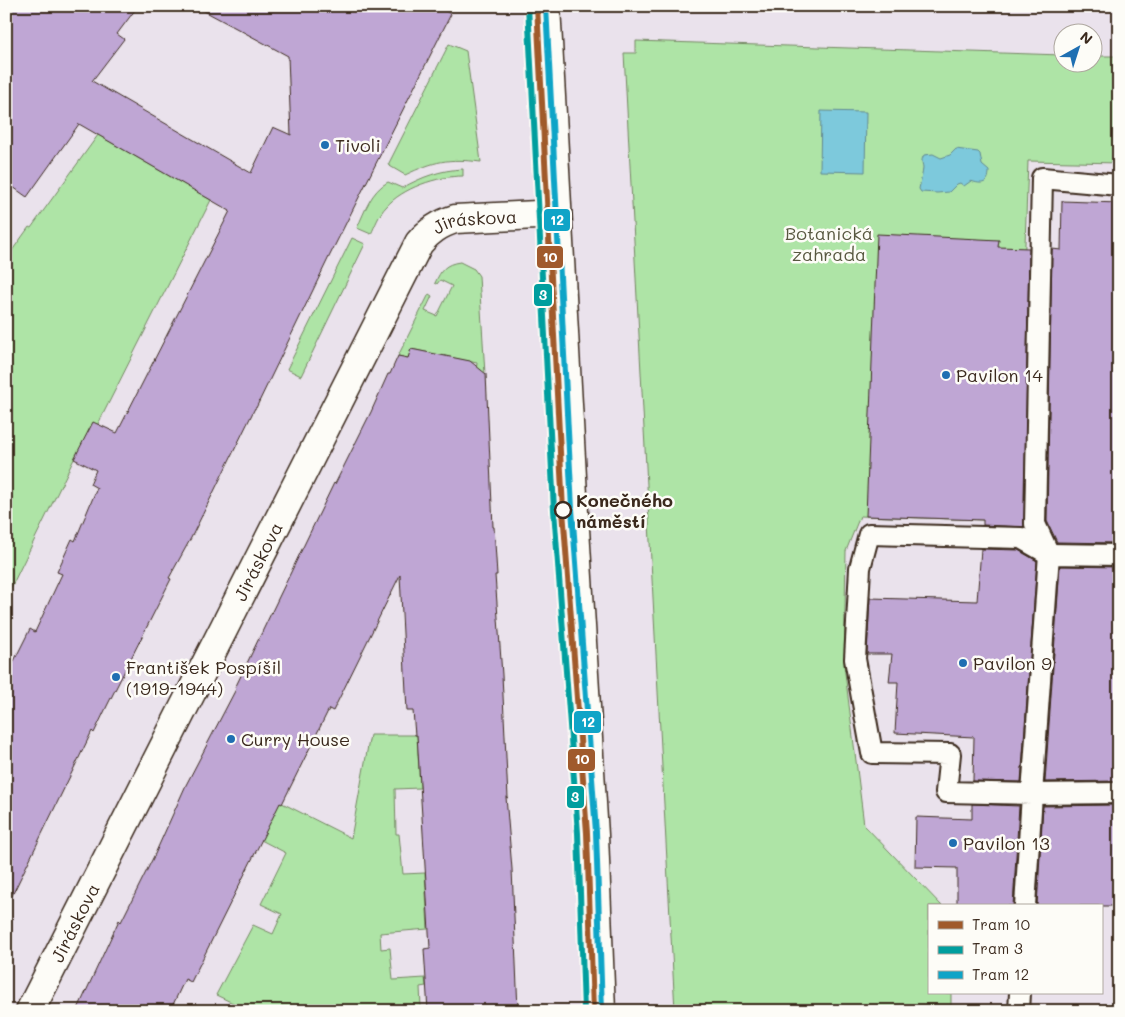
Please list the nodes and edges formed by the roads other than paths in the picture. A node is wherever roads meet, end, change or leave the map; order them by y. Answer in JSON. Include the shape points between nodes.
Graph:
{"nodes":[{"id":1,"x":546,"y":6,"type":"edge"},
{"id":2,"x":1119,"y":185,"type":"edge"},
{"id":3,"x":557,"y":214,"type":"junction"},
{"id":4,"x":1049,"y":554,"type":"junction"},
{"id":5,"x":1119,"y":555,"type":"edge"},
{"id":6,"x":1119,"y":793,"type":"edge"},
{"id":7,"x":1032,"y":794,"type":"junction"},
{"id":8,"x":1025,"y":904,"type":"edge"},
{"id":9,"x":1020,"y":994,"type":"edge"},
{"id":10,"x":30,"y":1011,"type":"edge"},
{"id":11,"x":600,"y":1011,"type":"edge"},
{"id":12,"x":1019,"y":1011,"type":"edge"}],
"edges":[{"from":1,"to":3,"type":"main road"},
{"from":2,"to":4,"type":"lane","via":[[1042,178],[1035,524]]},
{"from":3,"to":10,"type":"main road","name":"Jiráskova","via":[[455,219],[434,228],[419,244]]},
{"from":3,"to":11,"type":"main road","via":[[594,835]]},
{"from":4,"to":5,"type":"lane"},
{"from":4,"to":7,"type":"lane"},
{"from":4,"to":7,"type":"lane","via":[[1020,538],[868,534],[860,568],[856,659],[872,753],[950,754],[946,792]]},
{"from":6,"to":7,"type":"lane"},
{"from":7,"to":8,"type":"lane"},
{"from":9,"to":12,"type":"lane"}]}
